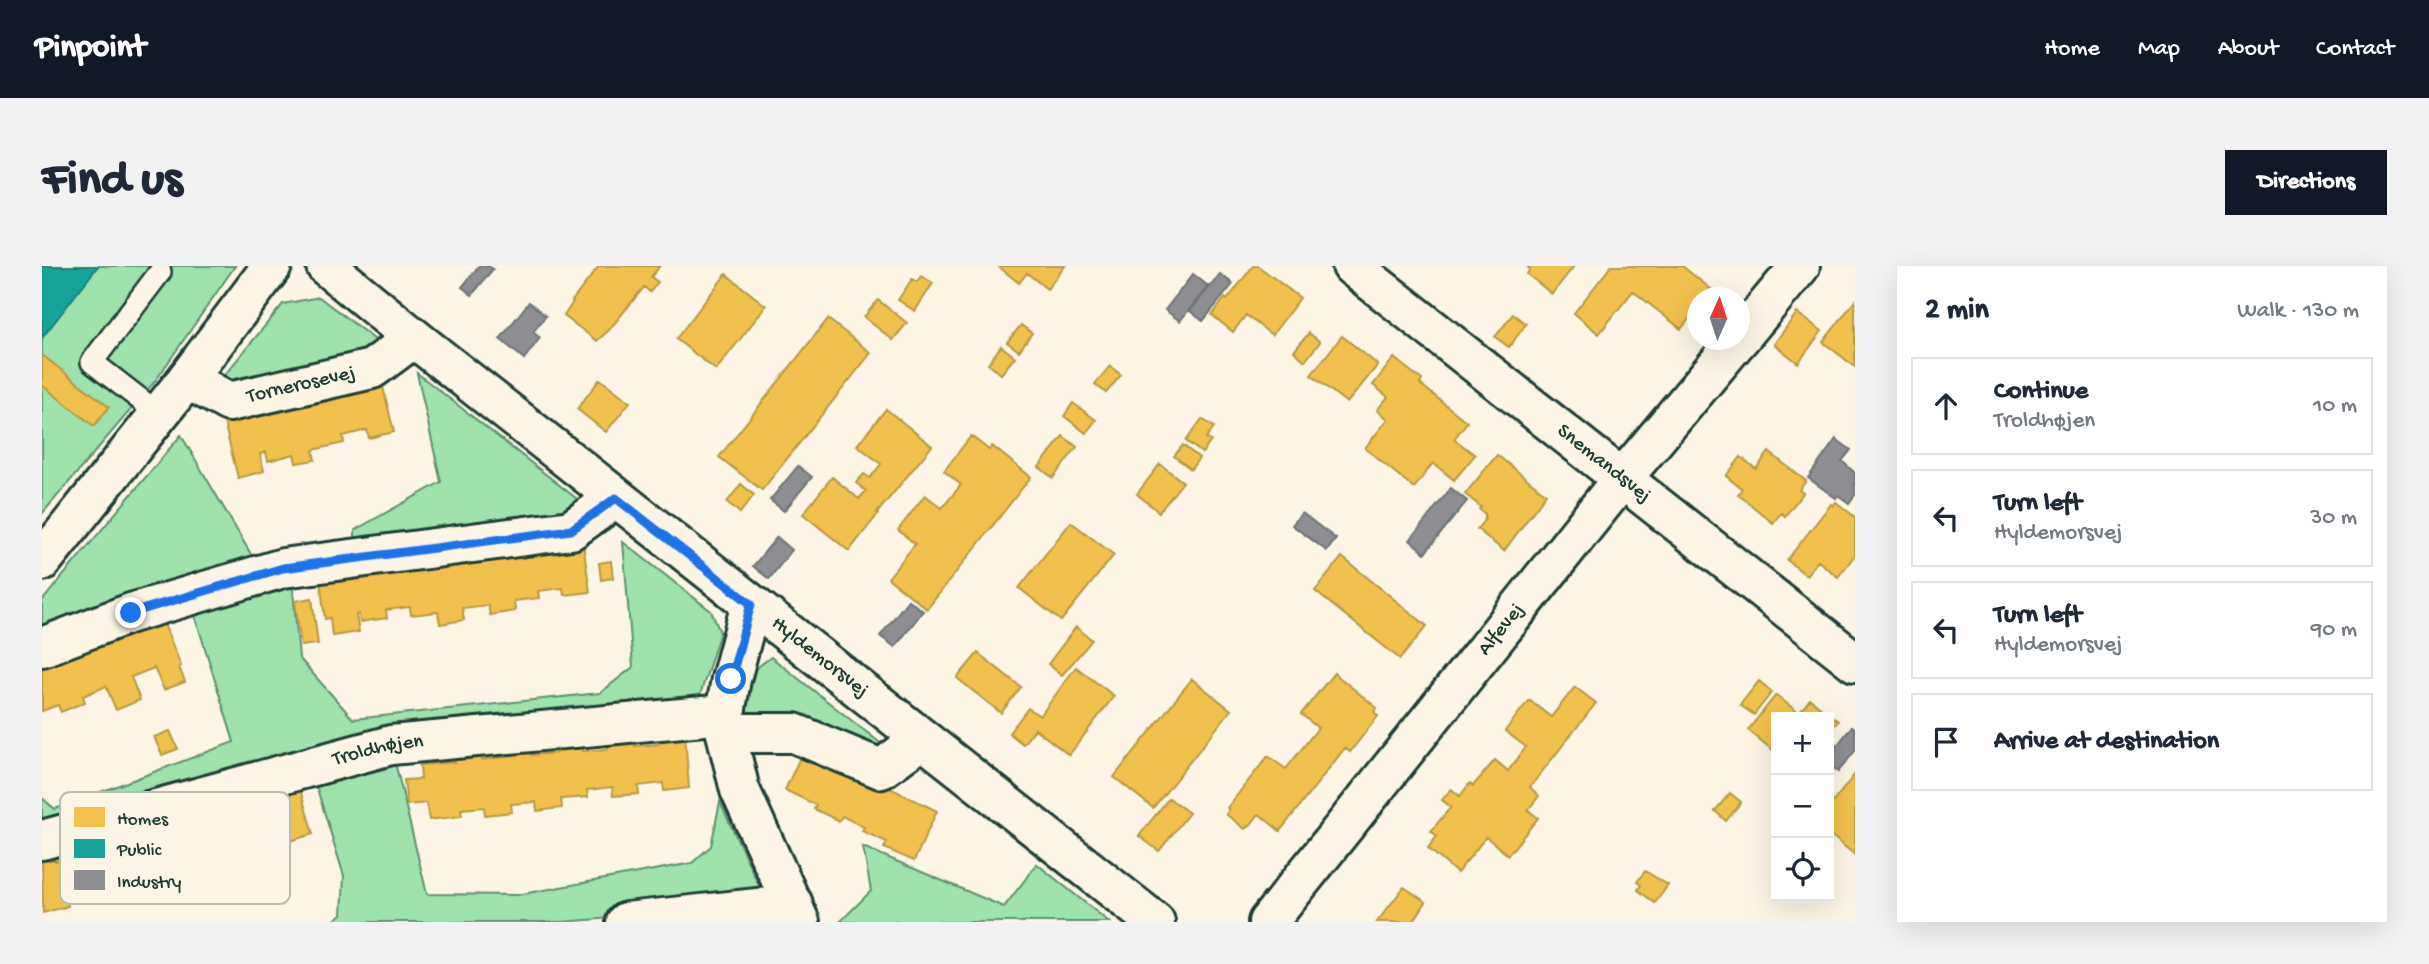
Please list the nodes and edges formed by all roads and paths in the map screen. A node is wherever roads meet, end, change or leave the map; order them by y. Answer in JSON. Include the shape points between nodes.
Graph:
{"nodes":[{"id":1,"x":272,"y":266,"type":"edge"},
{"id":2,"x":326,"y":266,"type":"edge"},
{"id":3,"x":1352,"y":266,"type":"edge"},
{"id":4,"x":1800,"y":266,"type":"edge"},
{"id":5,"x":160,"y":272,"type":"dead end"},
{"id":6,"x":1750,"y":326,"type":"edge"},
{"id":7,"x":414,"y":338,"type":"junction"},
{"id":8,"x":1730,"y":350,"type":"edge"},
{"id":9,"x":187,"y":379,"type":"junction"},
{"id":10,"x":159,"y":414,"type":"junction"},
{"id":11,"x":1622,"y":479,"type":"junction"},
{"id":12,"x":616,"y":498,"type":"junction"},
{"id":13,"x":42,"y":561,"type":"edge"},
{"id":14,"x":751,"y":604,"type":"junction"},
{"id":15,"x":42,"y":647,"type":"edge"},
{"id":16,"x":1855,"y":662,"type":"edge"},
{"id":17,"x":725,"y":723,"type":"junction"},
{"id":18,"x":922,"y":739,"type":"junction"},
{"id":19,"x":216,"y":792,"type":"edge"},
{"id":20,"x":60,"y":835,"type":"edge"},
{"id":21,"x":42,"y":840,"type":"edge"},
{"id":22,"x":797,"y":913,"type":"edge"},
{"id":23,"x":626,"y":922,"type":"edge"},
{"id":24,"x":1155,"y":922,"type":"edge"},
{"id":25,"x":1268,"y":922,"type":"edge"}],
"edges":[{"from":1,"to":9,"type":"street"},
{"from":2,"to":7,"type":"street","name":"Hyldemorsvej"},
{"from":3,"to":11,"type":"street","name":"Snemandsvej"},
{"from":4,"to":6,"type":"street","name":"Alfevej"},
{"from":5,"to":10,"type":"lane","via":[[92,362]]},
{"from":7,"to":9,"type":"street","name":"Tornerosevej","via":[[372,369],[229,402]]},
{"from":7,"to":12,"type":"street","name":"Hyldemorsvej"},
{"from":8,"to":11,"type":"street","name":"Alfevej"},
{"from":9,"to":10,"type":"street"},
{"from":10,"to":13,"type":"street"},
{"from":11,"to":16,"type":"street","name":"Snemandsvej"},
{"from":11,"to":25,"type":"street","name":"Alfevej"},
{"from":12,"to":14,"type":"street","name":"Hyldemorsvej"},
{"from":12,"to":15,"type":"street","via":[[571,530],[283,568],[131,613]]},
{"from":14,"to":17,"type":"street"},
{"from":14,"to":18,"type":"street","name":"Hyldemorsvej"},
{"from":17,"to":18,"type":"street","via":[[794,733],[881,769]]},
{"from":17,"to":19,"type":"street","name":"Troldhøjen","via":[[391,744]]},
{"from":17,"to":22,"type":"street","via":[[740,790]]},
{"from":18,"to":24,"type":"street","name":"Hyldemorsvej"},
{"from":20,"to":21,"type":"street","name":"Troldhøjen"},
{"from":22,"to":23,"type":"street"}]}
